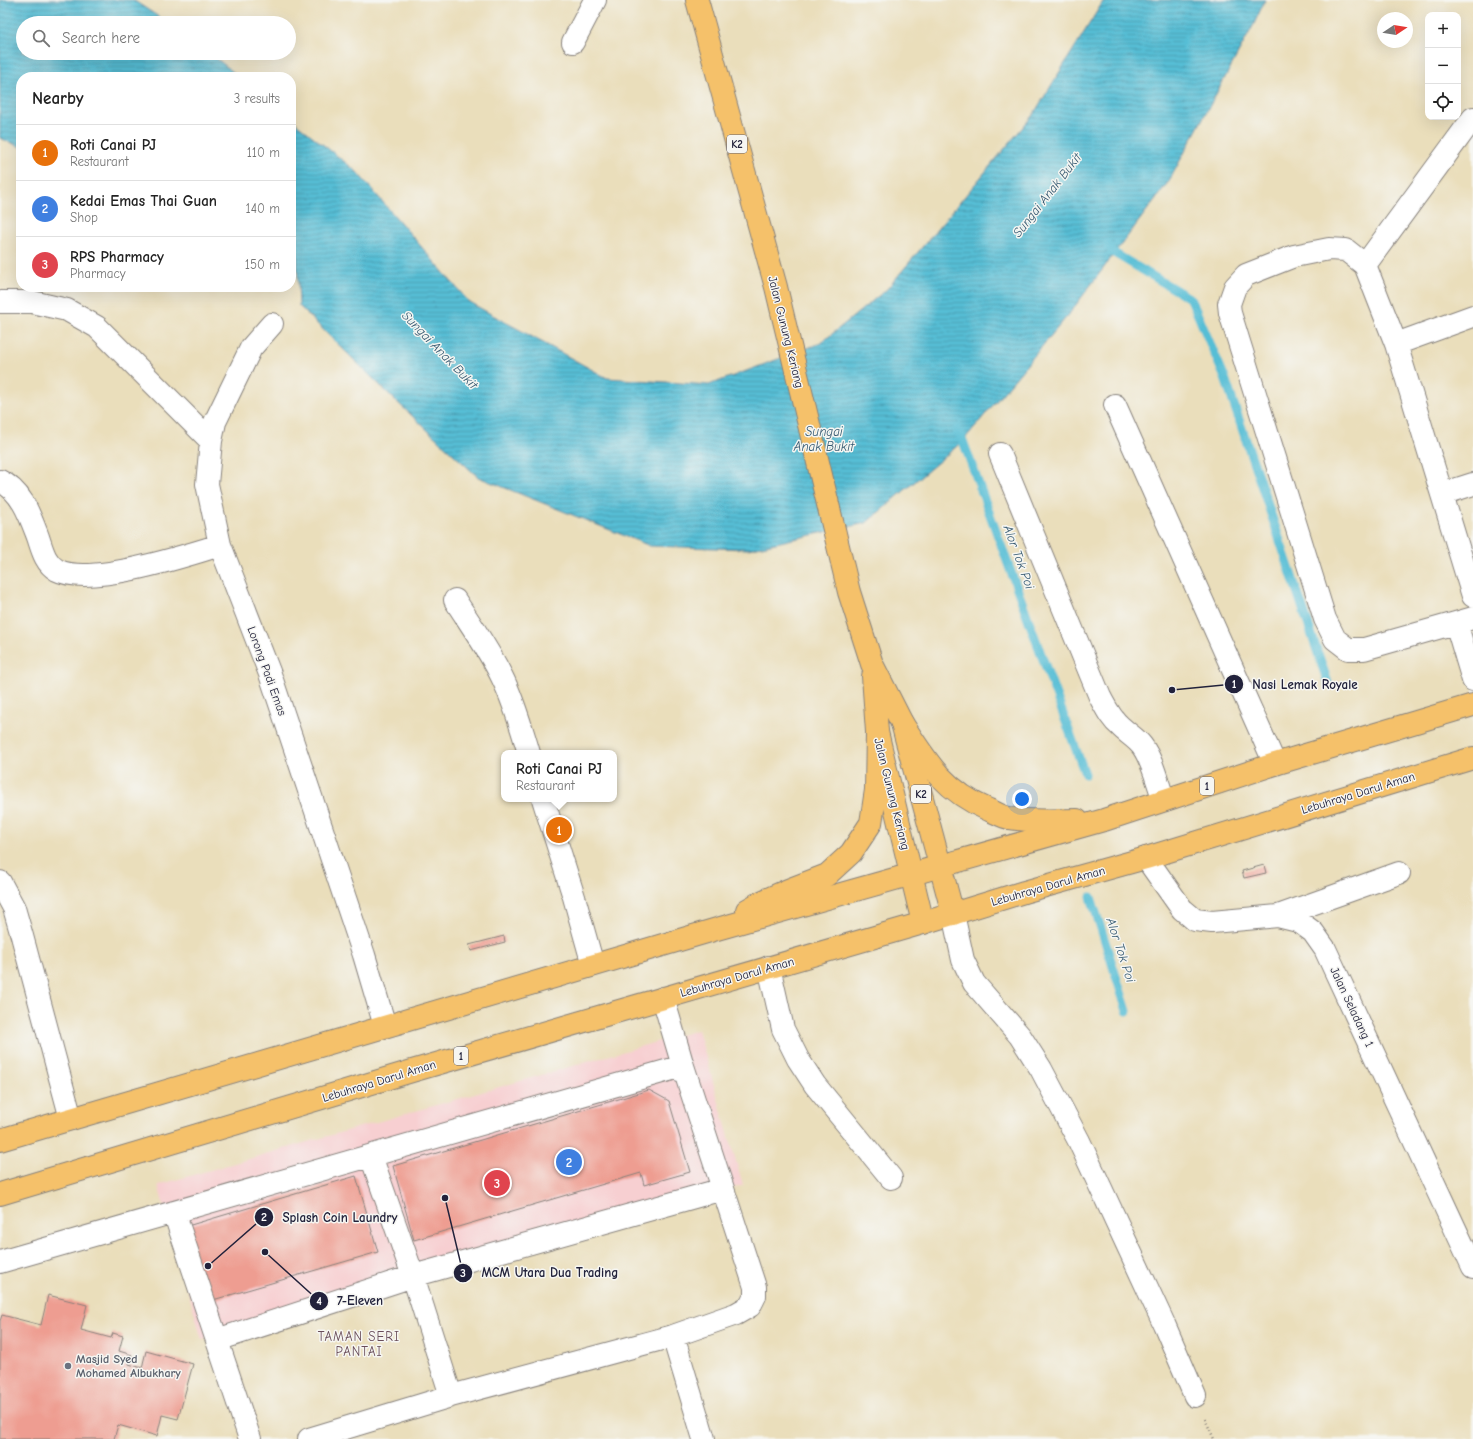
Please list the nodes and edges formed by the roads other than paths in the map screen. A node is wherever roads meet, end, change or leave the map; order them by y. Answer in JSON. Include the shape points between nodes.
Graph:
{"nodes":[{"id":1,"x":595,"y":0,"type":"edge"},
{"id":2,"x":698,"y":0,"type":"edge"},
{"id":3,"x":573,"y":42,"type":"dead end"},
{"id":4,"x":1473,"y":118,"type":"edge"},
{"id":5,"x":1365,"y":264,"type":"junction"},
{"id":6,"x":0,"y":302,"type":"edge"},
{"id":7,"x":1473,"y":316,"type":"edge"},
{"id":8,"x":272,"y":324,"type":"dead end"},
{"id":9,"x":1396,"y":344,"type":"junction"},
{"id":10,"x":1115,"y":405,"type":"dead end"},
{"id":11,"x":211,"y":441,"type":"junction"},
{"id":12,"x":1000,"y":454,"type":"dead end"},
{"id":13,"x":0,"y":481,"type":"edge"},
{"id":14,"x":1473,"y":484,"type":"edge"},
{"id":15,"x":1442,"y":494,"type":"junction"},
{"id":16,"x":220,"y":545,"type":"junction"},
{"id":17,"x":1473,"y":596,"type":"edge"},
{"id":18,"x":455,"y":600,"type":"dead end"},
{"id":19,"x":1464,"y":620,"type":"edge"},
{"id":20,"x":872,"y":664,"type":"junction"},
{"id":21,"x":1473,"y":680,"type":"edge"},
{"id":22,"x":1473,"y":705,"type":"edge"},
{"id":23,"x":902,"y":723,"type":"junction"},
{"id":24,"x":877,"y":732,"type":"junction"},
{"id":25,"x":528,"y":750,"type":"edge"},
{"id":26,"x":1473,"y":758,"type":"edge"},
{"id":27,"x":1275,"y":764,"type":"junction"},
{"id":28,"x":1164,"y":800,"type":"junction"},
{"id":29,"x":544,"y":802,"type":"edge"},
{"id":30,"x":1104,"y":820,"type":"junction"},
{"id":31,"x":1146,"y":858,"type":"junction"},
{"id":32,"x":940,"y":866,"type":"junction"},
{"id":33,"x":1399,"y":873,"type":"dead end"},
{"id":34,"x":912,"y":874,"type":"junction"},
{"id":35,"x":0,"y":882,"type":"edge"},
{"id":36,"x":953,"y":914,"type":"junction"},
{"id":37,"x":1278,"y":916,"type":"junction"},
{"id":38,"x":924,"y":923,"type":"junction"},
{"id":39,"x":717,"y":929,"type":"junction"},
{"id":40,"x":593,"y":965,"type":"junction"},
{"id":41,"x":768,"y":967,"type":"junction"},
{"id":42,"x":663,"y":998,"type":"junction"},
{"id":43,"x":385,"y":1026,"type":"junction"},
{"id":44,"x":683,"y":1066,"type":"junction"},
{"id":45,"x":71,"y":1119,"type":"junction"},
{"id":46,"x":0,"y":1140,"type":"edge"},
{"id":47,"x":371,"y":1156,"type":"junction"},
{"id":48,"x":891,"y":1178,"type":"dead end"},
{"id":49,"x":723,"y":1189,"type":"junction"},
{"id":50,"x":0,"y":1194,"type":"edge"},
{"id":51,"x":174,"y":1212,"type":"junction"},
{"id":52,"x":0,"y":1262,"type":"edge"},
{"id":53,"x":1473,"y":1267,"type":"edge"},
{"id":54,"x":413,"y":1276,"type":"junction"},
{"id":55,"x":673,"y":1336,"type":"junction"},
{"id":56,"x":217,"y":1340,"type":"junction"},
{"id":57,"x":451,"y":1396,"type":"junction"},
{"id":58,"x":1195,"y":1396,"type":"dead end"},
{"id":59,"x":250,"y":1439,"type":"edge"},
{"id":60,"x":309,"y":1439,"type":"edge"},
{"id":61,"x":704,"y":1439,"type":"edge"}],
"edges":[{"from":1,"to":3,"type":"street"},
{"from":2,"to":20,"type":"main road","name":"Jalan Gunung Keriang","number":"K2","via":[[776,287],[849,592]]},
{"from":4,"to":5,"type":"street"},
{"from":5,"to":9,"type":"street"},
{"from":5,"to":19,"type":"street","via":[[1346,250],[1329,248],[1294,256],[1246,275],[1235,287],[1229,304],[1230,313],[1322,612],[1335,639],[1348,649],[1364,649]]},
{"from":6,"to":11,"type":"street","via":[[32,302],[67,310],[97,327]]},
{"from":7,"to":9,"type":"street"},
{"from":8,"to":11,"type":"street","name":"Lorong Padi Emas","via":[[251,348],[215,422]]},
{"from":9,"to":15,"type":"street"},
{"from":10,"to":27,"type":"street"},
{"from":11,"to":16,"type":"street","name":"Lorong Padi Emas","via":[[207,484]]},
{"from":12,"to":28,"type":"street","via":[[1100,697],[1120,727],[1142,746]]},
{"from":13,"to":16,"type":"street","via":[[19,496],[30,514],[45,558],[57,570],[101,575],[165,561]]},
{"from":14,"to":15,"type":"street"},
{"from":15,"to":17,"type":"street"},
{"from":16,"to":43,"type":"street","name":"Lorong Padi Emas","via":[[270,674],[364,955]]},
{"from":18,"to":25,"type":"street","via":[[502,677]]},
{"from":19,"to":21,"type":"street"},
{"from":20,"to":23,"type":"main road","name":"Jalan Gunung Keriang","number":"K2"},
{"from":20,"to":24,"type":"main road","name":"Jalan Gunung Keriang","number":"K2"},
{"from":22,"to":27,"type":"main road","number":"1"},
{"from":23,"to":30,"type":"main road","via":[[930,766],[952,789],[979,806],[1008,818]]},
{"from":23,"to":32,"type":"main road","name":"Jalan Gunung Keriang","number":"K2"},
{"from":24,"to":34,"type":"main road","name":"Jalan Gunung Keriang","number":"K2"},
{"from":24,"to":39,"type":"main road","via":[[876,790],[871,823],[851,853],[827,876],[759,904]]},
{"from":26,"to":31,"type":"main road","name":"Lebuhraya Darul Aman","number":"1"},
{"from":27,"to":28,"type":"main road","number":"1"},
{"from":28,"to":30,"type":"main road","number":"1"},
{"from":29,"to":40,"type":"street"},
{"from":30,"to":32,"type":"main road","number":"1"},
{"from":31,"to":36,"type":"main road","name":"Lebuhraya Darul Aman","number":"1"},
{"from":31,"to":37,"type":"street","name":"Jalan Seladang 1","via":[[1182,909],[1195,920],[1212,922]]},
{"from":32,"to":34,"type":"main road","number":"1"},
{"from":32,"to":36,"type":"main road","name":"Jalan Gunung Keriang","number":"K2"},
{"from":33,"to":37,"type":"street"},
{"from":34,"to":38,"type":"main road","name":"Jalan Gunung Keriang","number":"K2"},
{"from":34,"to":39,"type":"main road","number":"1"},
{"from":35,"to":45,"type":"street","via":[[14,908]]},
{"from":36,"to":38,"type":"main road","name":"Lebuhraya Darul Aman","number":"1"},
{"from":36,"to":58,"type":"street","via":[[963,960],[974,983],[1020,1036],[1041,1069],[1079,1141]]},
{"from":37,"to":53,"type":"street","name":"Jalan Seladang 1","via":[[1298,921],[1313,932],[1325,949]]},
{"from":38,"to":41,"type":"main road","name":"Lebuhraya Darul Aman","number":"1"},
{"from":39,"to":40,"type":"main road","number":"1"},
{"from":40,"to":43,"type":"main road","number":"1"},
{"from":41,"to":42,"type":"main road","name":"Lebuhraya Darul Aman","number":"1"},
{"from":41,"to":48,"type":"street","via":[[783,1030],[798,1059],[815,1085]]},
{"from":42,"to":44,"type":"street"},
{"from":42,"to":50,"type":"main road","name":"Lebuhraya Darul Aman","number":"1"},
{"from":43,"to":45,"type":"main road","number":"1"},
{"from":44,"to":47,"type":"street"},
{"from":44,"to":49,"type":"street"},
{"from":45,"to":46,"type":"main road","number":"1"},
{"from":47,"to":51,"type":"street"},
{"from":47,"to":54,"type":"street"},
{"from":49,"to":54,"type":"street"},
{"from":49,"to":55,"type":"street","via":[[755,1287],[755,1296],[750,1306],[736,1314]]},
{"from":51,"to":52,"type":"street"},
{"from":51,"to":56,"type":"street"},
{"from":54,"to":56,"type":"street"},
{"from":54,"to":57,"type":"street"},
{"from":55,"to":57,"type":"street"},
{"from":55,"to":61,"type":"street"},
{"from":56,"to":59,"type":"street"},
{"from":57,"to":60,"type":"street"}]}
